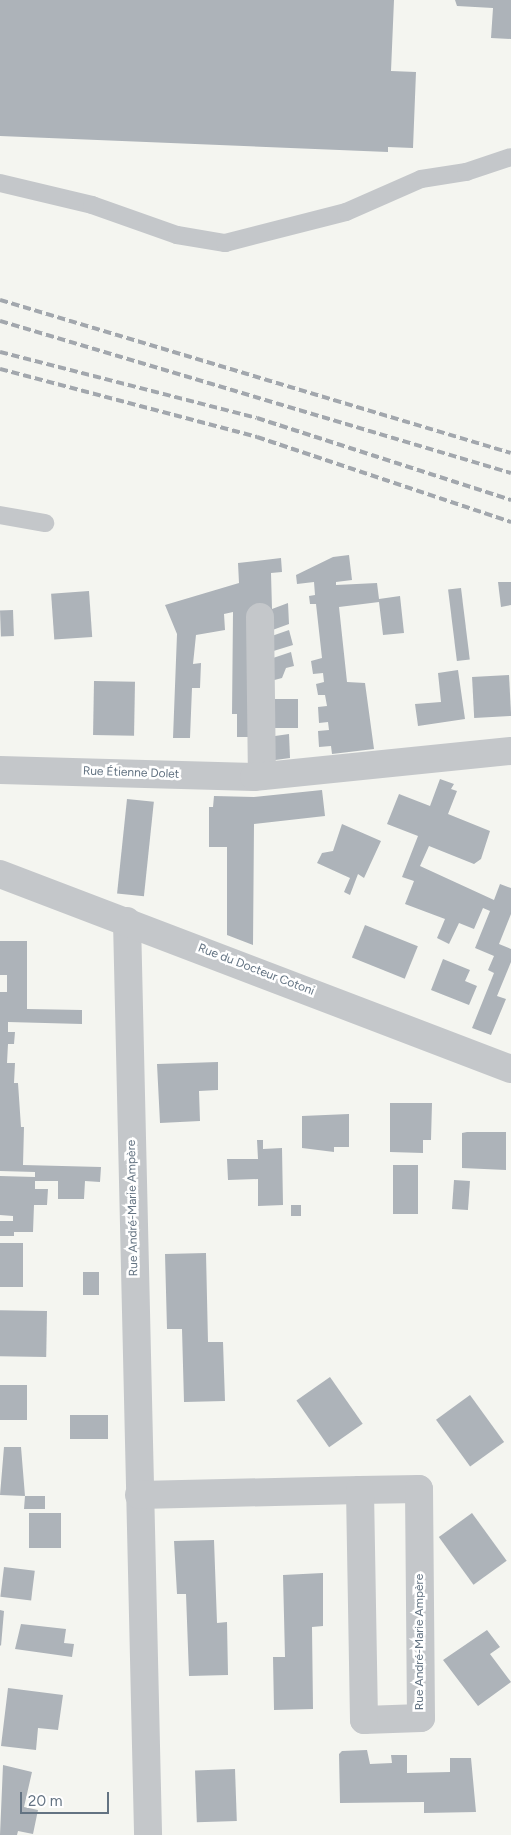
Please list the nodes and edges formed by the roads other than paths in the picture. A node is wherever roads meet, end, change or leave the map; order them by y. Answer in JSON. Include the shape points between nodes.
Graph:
{"nodes":[{"id":1,"x":511,"y":157,"type":"edge"},
{"id":2,"x":0,"y":183,"type":"edge"},
{"id":3,"x":0,"y":515,"type":"edge"},
{"id":4,"x":45,"y":523,"type":"dead end"},
{"id":5,"x":260,"y":617,"type":"dead end"},
{"id":6,"x":511,"y":751,"type":"edge"},
{"id":7,"x":0,"y":770,"type":"edge"},
{"id":8,"x":262,"y":776,"type":"junction"},
{"id":9,"x":0,"y":874,"type":"edge"},
{"id":10,"x":127,"y":922,"type":"junction"},
{"id":11,"x":511,"y":1069,"type":"edge"},
{"id":12,"x":360,"y":1490,"type":"junction"},
{"id":13,"x":139,"y":1495,"type":"junction"},
{"id":14,"x":148,"y":1835,"type":"edge"}],
"edges":[{"from":1,"to":2,"type":"lane","via":[[466,172],[421,179],[346,212],[224,243],[177,235],[92,205]]},
{"from":3,"to":4,"type":"lane"},
{"from":5,"to":8,"type":"street"},
{"from":6,"to":8,"type":"street","name":"Rue Étienne Dolet"},
{"from":7,"to":8,"type":"street","name":"Rue Étienne Dolet"},
{"from":9,"to":10,"type":"street","name":"Rue du Docteur Cotoni"},
{"from":10,"to":11,"type":"street","name":"Rue du Docteur Cotoni"},
{"from":10,"to":13,"type":"street","name":"Rue André-Marie Ampère"},
{"from":12,"to":12,"type":"street","name":"Rue André-Marie Ampère","via":[[419,1489],[421,1718],[364,1720]]},
{"from":12,"to":13,"type":"street","name":"Rue André-Marie Ampère"},
{"from":13,"to":14,"type":"street","name":"Rue André-Marie Ampère"}]}
